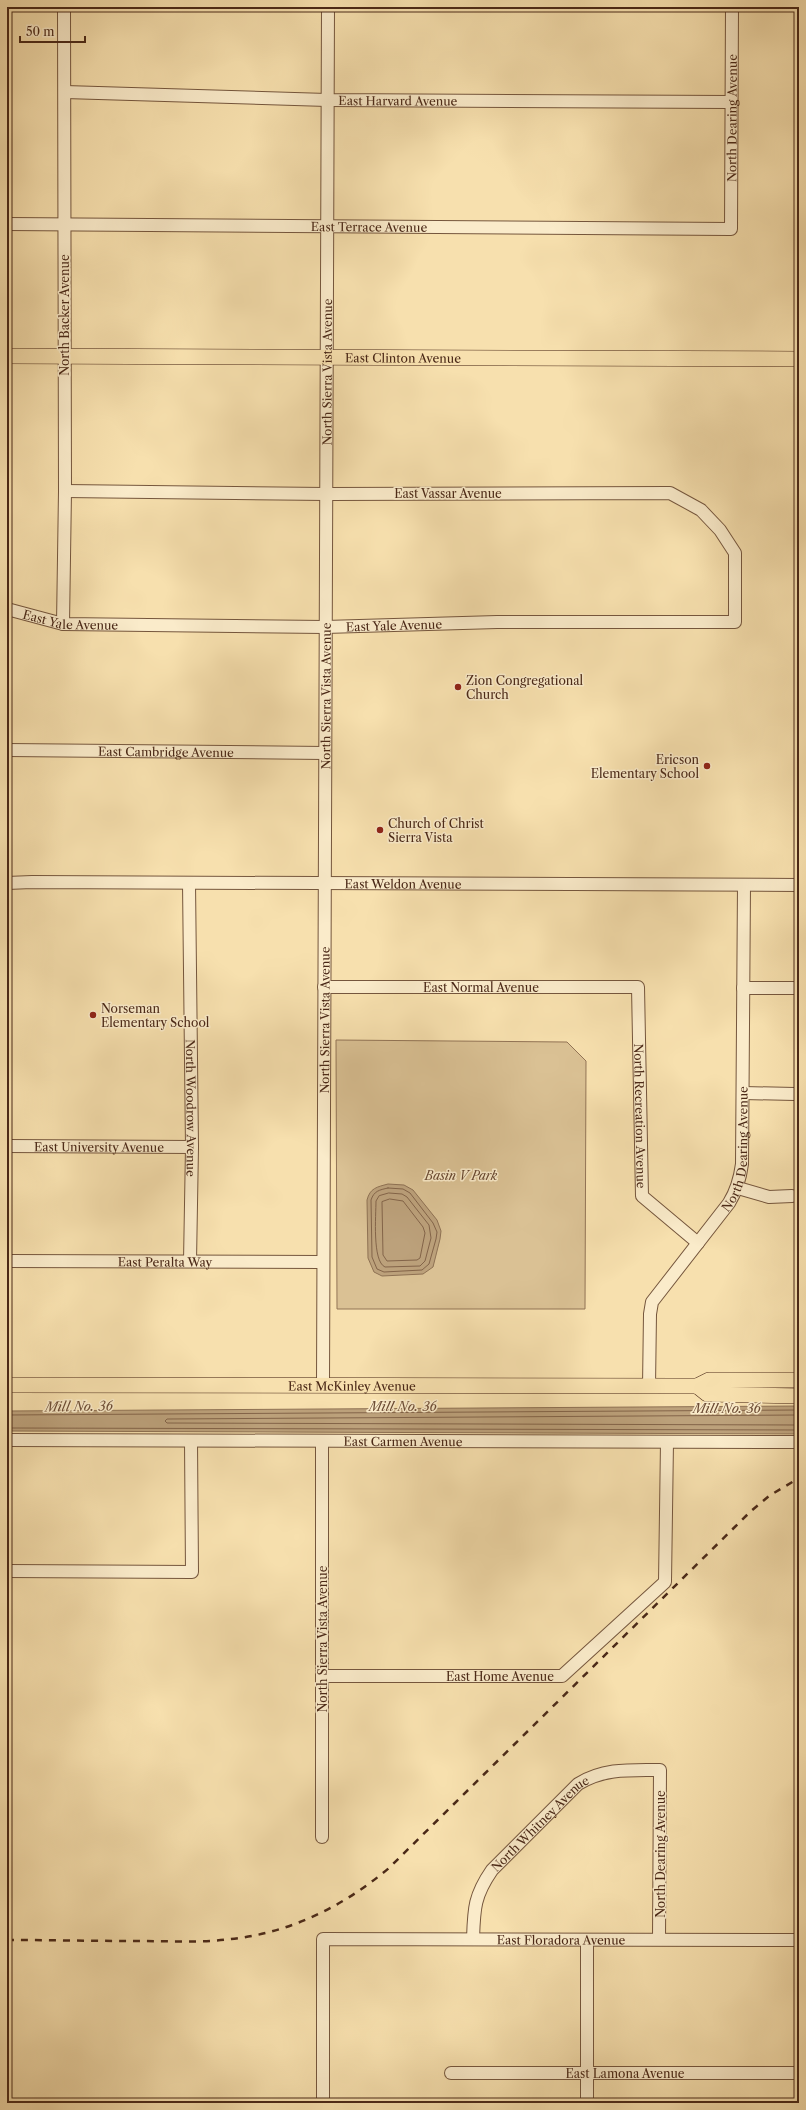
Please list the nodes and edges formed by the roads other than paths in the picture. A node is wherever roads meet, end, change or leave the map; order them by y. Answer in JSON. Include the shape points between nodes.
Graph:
{"nodes":[{"id":1,"x":64,"y":7,"type":"edge"},
{"id":2,"x":328,"y":7,"type":"edge"},
{"id":3,"x":732,"y":7,"type":"edge"},
{"id":4,"x":65,"y":92,"type":"junction"},
{"id":5,"x":328,"y":100,"type":"junction"},
{"id":6,"x":731,"y":102,"type":"junction"},
{"id":7,"x":7,"y":224,"type":"edge"},
{"id":8,"x":64,"y":224,"type":"junction"},
{"id":9,"x":327,"y":227,"type":"junction"},
{"id":10,"x":731,"y":229,"type":"joint"},
{"id":11,"x":7,"y":356,"type":"edge"},
{"id":12,"x":64,"y":356,"type":"junction"},
{"id":13,"x":326,"y":358,"type":"junction"},
{"id":14,"x":799,"y":358,"type":"edge"},
{"id":15,"x":66,"y":491,"type":"junction"},
{"id":16,"x":326,"y":494,"type":"junction"},
{"id":17,"x":7,"y":609,"type":"edge"},
{"id":18,"x":735,"y":622,"type":"joint"},
{"id":19,"x":64,"y":624,"type":"junction"},
{"id":20,"x":325,"y":626,"type":"junction"},
{"id":21,"x":7,"y":750,"type":"edge"},
{"id":22,"x":325,"y":753,"type":"junction"},
{"id":23,"x":7,"y":883,"type":"edge"},
{"id":24,"x":189,"y":883,"type":"junction"},
{"id":25,"x":324,"y":884,"type":"junction"},
{"id":26,"x":744,"y":885,"type":"junction"},
{"id":27,"x":799,"y":885,"type":"edge"},
{"id":28,"x":324,"y":987,"type":"junction"},
{"id":29,"x":638,"y":987,"type":"joint"},
{"id":30,"x":743,"y":988,"type":"junction"},
{"id":31,"x":796,"y":988,"type":"dead end"},
{"id":32,"x":743,"y":1093,"type":"junction"},
{"id":33,"x":795,"y":1094,"type":"dead end"},
{"id":34,"x":7,"y":1146,"type":"edge"},
{"id":35,"x":192,"y":1147,"type":"junction"},
{"id":36,"x":738,"y":1188,"type":"junction"},
{"id":37,"x":792,"y":1196,"type":"dead end"},
{"id":38,"x":698,"y":1243,"type":"junction"},
{"id":39,"x":7,"y":1261,"type":"edge"},
{"id":40,"x":190,"y":1261,"type":"junction"},
{"id":41,"x":323,"y":1262,"type":"junction"},
{"id":42,"x":799,"y":1380,"type":"edge"},
{"id":43,"x":7,"y":1385,"type":"edge"},
{"id":44,"x":323,"y":1385,"type":"junction"},
{"id":45,"x":649,"y":1386,"type":"junction"},
{"id":46,"x":697,"y":1386,"type":"junction"},
{"id":47,"x":799,"y":1396,"type":"edge"},
{"id":48,"x":7,"y":1440,"type":"edge"},
{"id":49,"x":191,"y":1441,"type":"junction"},
{"id":50,"x":322,"y":1441,"type":"junction"},
{"id":51,"x":667,"y":1442,"type":"junction"},
{"id":52,"x":799,"y":1442,"type":"edge"},
{"id":53,"x":7,"y":1571,"type":"edge"},
{"id":54,"x":323,"y":1676,"type":"junction"},
{"id":55,"x":660,"y":1770,"type":"joint"},
{"id":56,"x":322,"y":1837,"type":"dead end"},
{"id":57,"x":473,"y":1939,"type":"junction"},
{"id":58,"x":659,"y":1939,"type":"junction"},
{"id":59,"x":587,"y":1940,"type":"junction"},
{"id":60,"x":799,"y":1940,"type":"edge"},
{"id":61,"x":451,"y":2073,"type":"dead end"},
{"id":62,"x":587,"y":2073,"type":"junction"},
{"id":63,"x":799,"y":2073,"type":"edge"},
{"id":64,"x":323,"y":2103,"type":"edge"},
{"id":65,"x":587,"y":2103,"type":"edge"}],
"edges":[{"from":1,"to":4,"type":"street","name":"North Backer Avenue"},
{"from":2,"to":5,"type":"street","name":"North Sierra Vista Avenue"},
{"from":3,"to":6,"type":"street","name":"North Dearing Avenue"},
{"from":4,"to":5,"type":"street","name":"East Harvard Avenue"},
{"from":4,"to":8,"type":"street","name":"North Backer Avenue"},
{"from":5,"to":6,"type":"street","name":"East Harvard Avenue"},
{"from":5,"to":9,"type":"street","name":"North Sierra Vista Avenue"},
{"from":6,"to":10,"type":"street","name":"North Dearing Avenue"},
{"from":7,"to":8,"type":"street","name":"East Terrace Avenue"},
{"from":8,"to":9,"type":"street","name":"East Terrace Avenue"},
{"from":8,"to":12,"type":"street","name":"North Backer Avenue"},
{"from":9,"to":10,"type":"street","name":"East Terrace Avenue"},
{"from":9,"to":13,"type":"street","name":"North Sierra Vista Avenue"},
{"from":11,"to":12,"type":"main road","name":"East Clinton Avenue"},
{"from":12,"to":13,"type":"main road","name":"East Clinton Avenue"},
{"from":12,"to":15,"type":"street","name":"North Backer Avenue"},
{"from":13,"to":14,"type":"main road","name":"East Clinton Avenue"},
{"from":13,"to":16,"type":"street","name":"North Sierra Vista Avenue"},
{"from":15,"to":16,"type":"street","name":"East Vassar Avenue"},
{"from":15,"to":19,"type":"street","name":"North Backer Avenue"},
{"from":16,"to":18,"type":"street","name":"East Vassar Avenue","via":[[670,493],[701,510],[720,530],[735,553]]},
{"from":16,"to":20,"type":"street","name":"North Sierra Vista Avenue"},
{"from":17,"to":19,"type":"street","name":"East Yale Avenue"},
{"from":18,"to":20,"type":"street","name":"East Yale Avenue","via":[[497,622]]},
{"from":19,"to":20,"type":"street","name":"East Yale Avenue"},
{"from":20,"to":22,"type":"street","name":"North Sierra Vista Avenue"},
{"from":21,"to":22,"type":"street","name":"East Cambridge Avenue"},
{"from":22,"to":25,"type":"street","name":"North Sierra Vista Avenue"},
{"from":23,"to":24,"type":"street","name":"East Weldon Avenue"},
{"from":24,"to":25,"type":"street","name":"East Weldon Avenue"},
{"from":24,"to":35,"type":"street","name":"North Woodrow Avenue"},
{"from":25,"to":26,"type":"street","name":"East Weldon Avenue"},
{"from":25,"to":28,"type":"street","name":"North Sierra Vista Avenue"},
{"from":26,"to":27,"type":"street","name":"East Weldon Avenue"},
{"from":26,"to":30,"type":"street","name":"North Dearing Avenue"},
{"from":28,"to":29,"type":"street","name":"East Normal Avenue"},
{"from":28,"to":41,"type":"street","name":"North Sierra Vista Avenue"},
{"from":29,"to":38,"type":"street","name":"North Recreation Avenue","via":[[642,1196]]},
{"from":30,"to":31,"type":"street"},
{"from":30,"to":32,"type":"street","name":"North Dearing Avenue"},
{"from":32,"to":33,"type":"street"},
{"from":32,"to":36,"type":"street","name":"North Dearing Avenue","via":[[742,1164]]},
{"from":34,"to":35,"type":"street","name":"East University Avenue"},
{"from":35,"to":40,"type":"street","name":"North Woodrow Avenue"},
{"from":36,"to":37,"type":"street","via":[[769,1196]]},
{"from":36,"to":38,"type":"street","name":"North Dearing Avenue"},
{"from":38,"to":45,"type":"street","name":"North Dearing Avenue","via":[[652,1302]]},
{"from":39,"to":40,"type":"street","name":"East Peralta Way"},
{"from":40,"to":41,"type":"street","name":"East Peralta Way"},
{"from":41,"to":44,"type":"street","name":"North Sierra Vista Avenue"},
{"from":42,"to":46,"type":"main road","name":"East McKinley Avenue","via":[[709,1380]]},
{"from":43,"to":44,"type":"main road","name":"East McKinley Avenue"},
{"from":44,"to":45,"type":"main road","name":"East McKinley Avenue"},
{"from":45,"to":46,"type":"main road","name":"East McKinley Avenue"},
{"from":46,"to":47,"type":"main road","name":"East McKinley Avenue","via":[[707,1394]]},
{"from":48,"to":49,"type":"street","name":"East Carmen Avenue"},
{"from":49,"to":50,"type":"street","name":"East Carmen Avenue"},
{"from":49,"to":53,"type":"street","via":[[192,1572]]},
{"from":50,"to":51,"type":"street","name":"East Carmen Avenue"},
{"from":50,"to":54,"type":"street","name":"North Sierra Vista Avenue"},
{"from":51,"to":52,"type":"street","name":"East Carmen Avenue"},
{"from":51,"to":54,"type":"street","name":"East Home Avenue","via":[[665,1582],[562,1676]]},
{"from":54,"to":56,"type":"street","name":"North Sierra Vista Avenue"},
{"from":55,"to":57,"type":"street","name":"North Whitney Avenue","via":[[606,1772],[589,1777],[568,1792],[492,1870],[482,1884],[476,1898]]},
{"from":55,"to":58,"type":"street","name":"North Dearing Avenue"},
{"from":57,"to":59,"type":"street","name":"East Floradora Avenue"},
{"from":57,"to":64,"type":"street","name":"East Floradora Avenue","via":[[323,1939]]},
{"from":58,"to":59,"type":"street","name":"East Floradora Avenue"},
{"from":58,"to":60,"type":"street","name":"East Floradora Avenue"},
{"from":59,"to":62,"type":"street"},
{"from":61,"to":62,"type":"street","name":"East Lamona Avenue"},
{"from":62,"to":63,"type":"street","name":"East Lamona Avenue"},
{"from":62,"to":65,"type":"street"}]}
